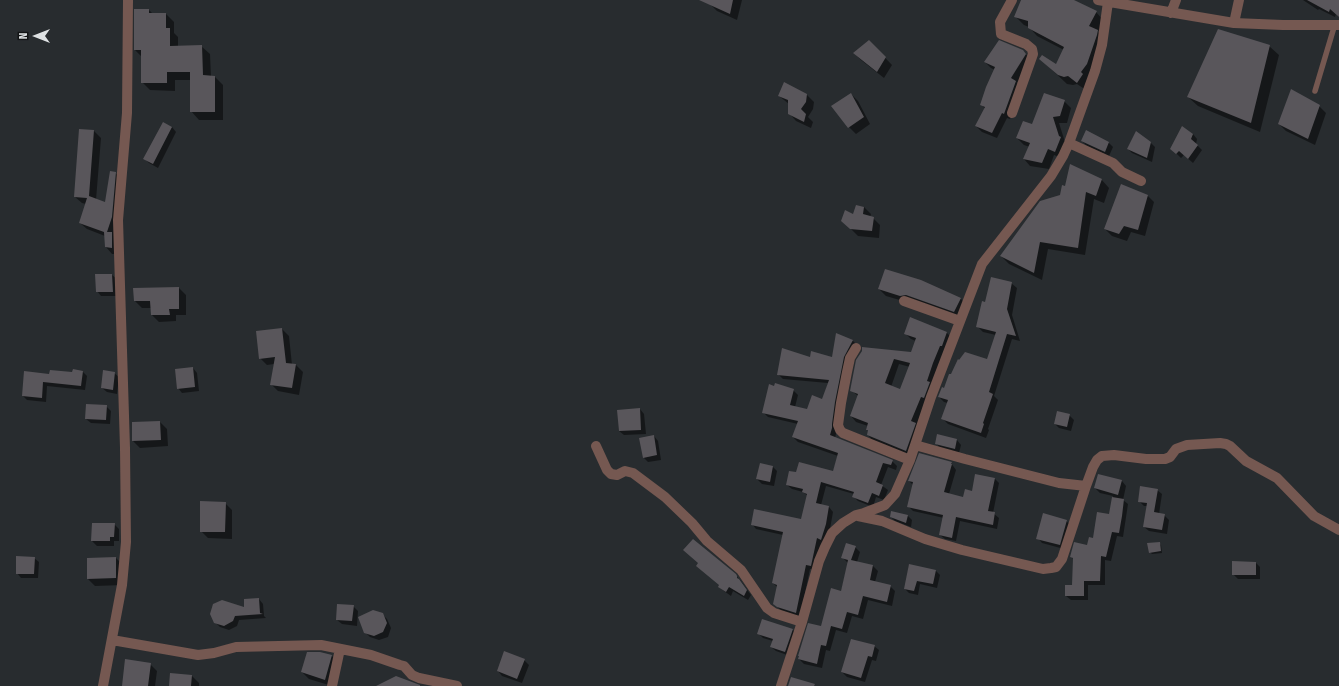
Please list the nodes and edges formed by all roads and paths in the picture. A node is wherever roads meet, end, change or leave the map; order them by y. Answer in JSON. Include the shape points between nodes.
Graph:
{"nodes":[{"id":1,"x":128,"y":0,"type":"edge"},
{"id":2,"x":1012,"y":0,"type":"edge"},
{"id":3,"x":1176,"y":0,"type":"edge"},
{"id":4,"x":1239,"y":0,"type":"edge"},
{"id":5,"x":1103,"y":1,"type":"edge"},
{"id":6,"x":1171,"y":13,"type":"junction"},
{"id":7,"x":1234,"y":23,"type":"junction"},
{"id":8,"x":1337,"y":24,"type":"edge"},
{"id":9,"x":1315,"y":91,"type":"dead end"},
{"id":10,"x":1012,"y":113,"type":"dead end"},
{"id":11,"x":1069,"y":143,"type":"junction"},
{"id":12,"x":1142,"y":181,"type":"dead end"},
{"id":13,"x":904,"y":302,"type":"dead end"},
{"id":14,"x":960,"y":321,"type":"junction"},
{"id":15,"x":856,"y":348,"type":"dead end"},
{"id":16,"x":915,"y":445,"type":"junction"},
{"id":17,"x":596,"y":446,"type":"dead end"},
{"id":18,"x":910,"y":460,"type":"junction"},
{"id":19,"x":1086,"y":486,"type":"junction"},
{"id":20,"x":856,"y":515,"type":"junction"},
{"id":21,"x":1339,"y":530,"type":"edge"},
{"id":22,"x":802,"y":622,"type":"junction"},
{"id":23,"x":112,"y":640,"type":"junction"},
{"id":24,"x":340,"y":649,"type":"junction"},
{"id":25,"x":103,"y":686,"type":"edge"},
{"id":26,"x":332,"y":686,"type":"edge"},
{"id":27,"x":457,"y":686,"type":"edge"},
{"id":28,"x":781,"y":686,"type":"edge"}],
"edges":[{"from":1,"to":23,"type":"street","via":[[127,113],[118,220],[126,529],[122,585]]},
{"from":2,"to":10,"type":"street","via":[[1000,22],[1001,34],[1026,44],[1032,49],[1033,54]]},
{"from":3,"to":6,"type":"street"},
{"from":4,"to":7,"type":"street"},
{"from":5,"to":6,"type":"street"},
{"from":5,"to":11,"type":"street","via":[[1102,45],[1096,71]]},
{"from":6,"to":7,"type":"street"},
{"from":7,"to":8,"type":"street"},
{"from":8,"to":9,"type":"lane"},
{"from":11,"to":12,"type":"street","via":[[1113,163],[1122,172]]},
{"from":11,"to":14,"type":"street","via":[[1051,176],[982,264]]},
{"from":13,"to":14,"type":"street"},
{"from":14,"to":16,"type":"street"},
{"from":15,"to":18,"type":"street","via":[[850,358],[844,387],[838,425],[840,430]]},
{"from":16,"to":18,"type":"street"},
{"from":16,"to":19,"type":"street","via":[[1059,483]]},
{"from":17,"to":22,"type":"street","via":[[610,474],[617,475],[625,471],[633,473],[664,497],[707,541],[741,570],[767,608],[774,614]]},
{"from":18,"to":20,"type":"street","via":[[891,500],[885,505]]},
{"from":19,"to":20,"type":"street","via":[[1062,559],[1056,567],[1051,568],[1043,569],[962,550],[925,539],[882,521]]},
{"from":19,"to":21,"type":"street","via":[[1093,467],[1102,456],[1165,459],[1176,449],[1187,445],[1220,443],[1230,446],[1246,461],[1277,478],[1314,516]]},
{"from":20,"to":22,"type":"street","via":[[832,532],[819,561]]},
{"from":22,"to":28,"type":"street"},
{"from":23,"to":24,"type":"street","via":[[198,655],[236,646],[321,645]]},
{"from":23,"to":25,"type":"street"},
{"from":24,"to":26,"type":"street"},
{"from":24,"to":27,"type":"street","via":[[400,664],[419,678]]}]}
